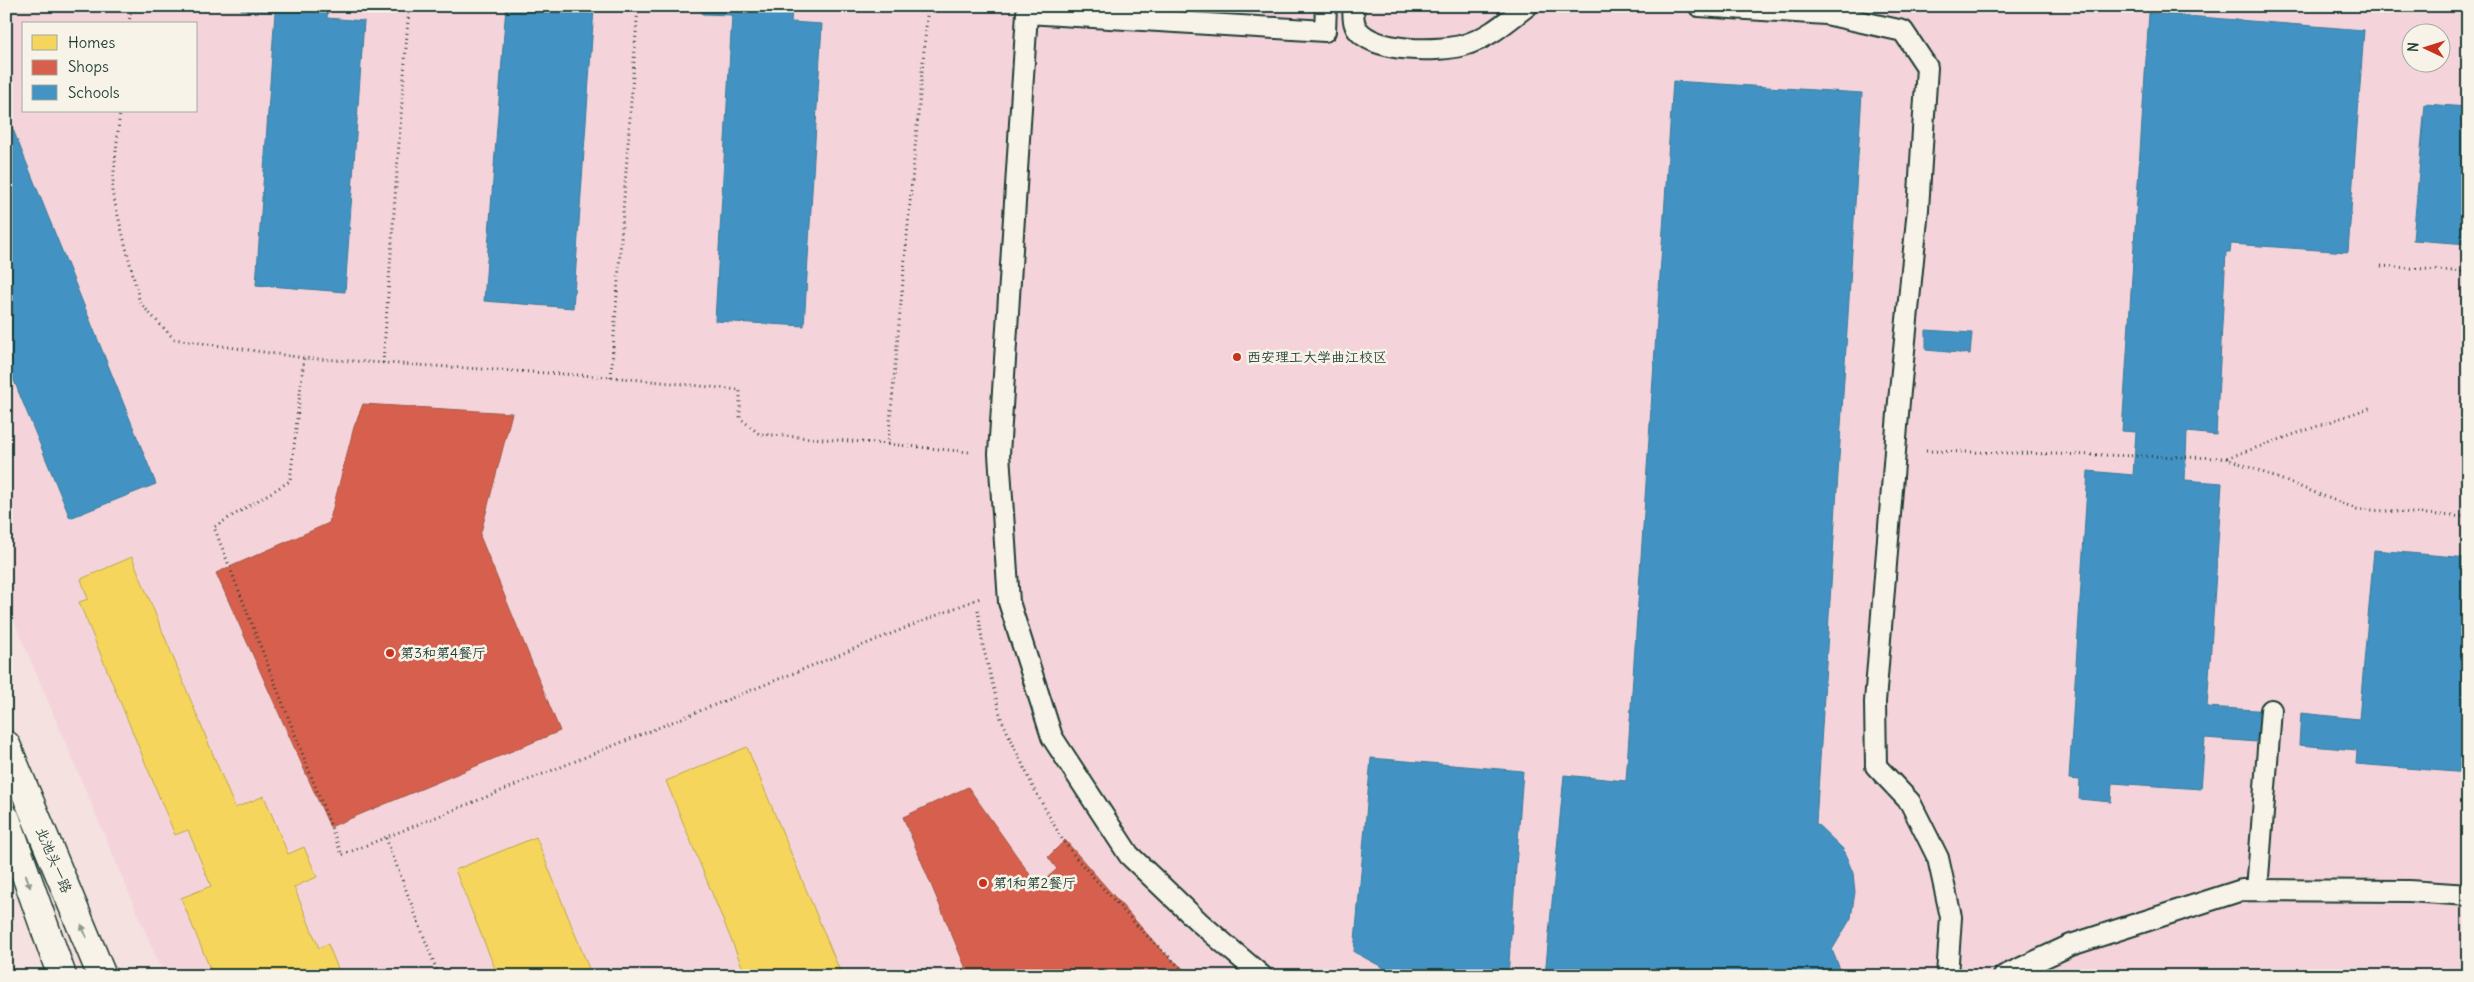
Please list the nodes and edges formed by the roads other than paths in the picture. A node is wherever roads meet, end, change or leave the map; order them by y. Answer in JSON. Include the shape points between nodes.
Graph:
{"nodes":[{"id":1,"x":1326,"y":6,"type":"edge"},
{"id":2,"x":1354,"y":6,"type":"edge"},
{"id":3,"x":1527,"y":6,"type":"edge"},
{"id":4,"x":1699,"y":6,"type":"edge"},
{"id":5,"x":2271,"y":710,"type":"dead end"},
{"id":6,"x":6,"y":745,"type":"edge"},
{"id":7,"x":6,"y":819,"type":"edge"},
{"id":8,"x":2257,"y":890,"type":"junction"},
{"id":9,"x":2468,"y":895,"type":"edge"},
{"id":10,"x":62,"y":976,"type":"edge"},
{"id":11,"x":102,"y":976,"type":"edge"},
{"id":12,"x":1262,"y":976,"type":"edge"},
{"id":13,"x":1947,"y":976,"type":"edge"},
{"id":14,"x":2004,"y":976,"type":"edge"}],
"edges":[{"from":1,"to":12,"type":"lane","via":[[1324,31],[1027,13],[999,454],[1009,602],[1052,737],[1129,855]]},
{"from":2,"to":3,"type":"lane","via":[[1357,29],[1371,38],[1404,49],[1422,51],[1474,41],[1491,34]]},
{"from":4,"to":13,"type":"lane","via":[[1826,14],[1903,31],[1926,67],[1918,209],[1875,702],[1876,766],[1910,802],[1938,858],[1951,916]]},
{"from":5,"to":8,"type":"lane"},
{"from":11,"to":6,"type":"street","name":"北池头一路","one_way":true},
{"from":7,"to":10,"type":"street","one_way":true},
{"from":8,"to":9,"type":"lane","via":[[2409,890]]},
{"from":8,"to":14,"type":"lane","via":[[2242,890],[2071,945]]}]}
